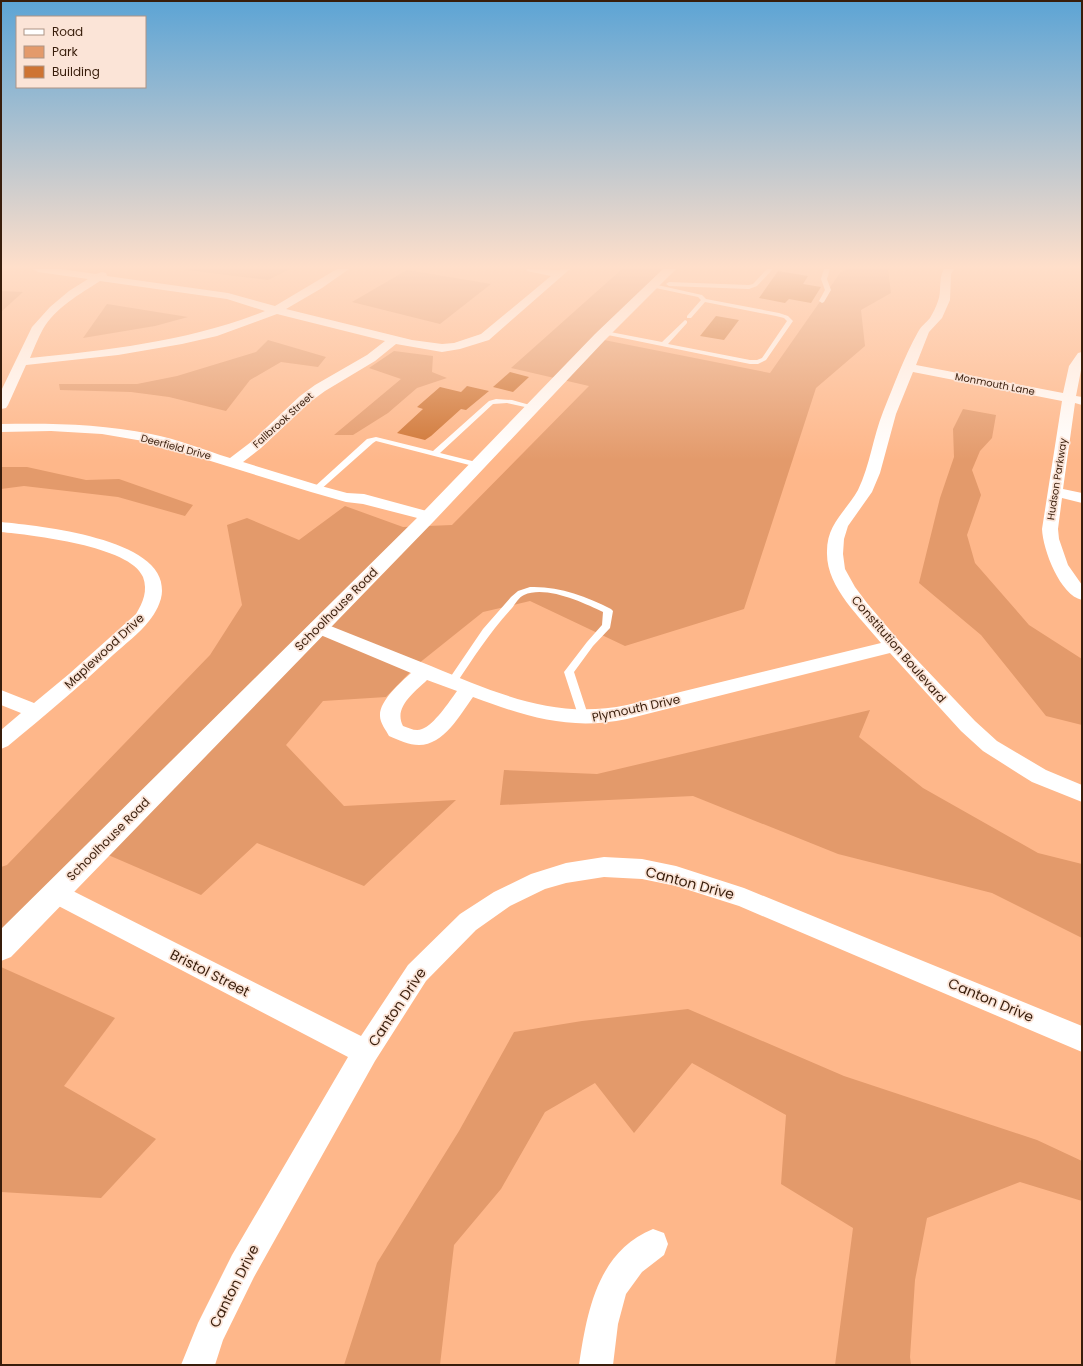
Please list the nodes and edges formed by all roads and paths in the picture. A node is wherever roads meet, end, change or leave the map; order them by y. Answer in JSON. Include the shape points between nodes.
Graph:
{"nodes":[{"id":1,"x":35,"y":333,"type":"edge"},
{"id":2,"x":211,"y":333,"type":"edge"},
{"id":3,"x":365,"y":333,"type":"edge"},
{"id":4,"x":490,"y":333,"type":"edge"},
{"id":5,"x":605,"y":333,"type":"joint"},
{"id":6,"x":674,"y":333,"type":"edge"},
{"id":7,"x":782,"y":333,"type":"edge"},
{"id":8,"x":923,"y":333,"type":"edge"},
{"id":9,"x":394,"y":340,"type":"junction"},
{"id":10,"x":664,"y":344,"type":"junction"},
{"id":11,"x":1082,"y":356,"type":"edge"},
{"id":12,"x":22,"y":362,"type":"junction"},
{"id":13,"x":908,"y":368,"type":"junction"},
{"id":14,"x":1076,"y":400,"type":"edge"},
{"id":15,"x":1,"y":405,"type":"edge"},
{"id":16,"x":534,"y":407,"type":"junction"},
{"id":17,"x":1,"y":428,"type":"edge"},
{"id":18,"x":435,"y":454,"type":"junction"},
{"id":19,"x":233,"y":463,"type":"junction"},
{"id":20,"x":477,"y":465,"type":"junction"},
{"id":21,"x":316,"y":489,"type":"junction"},
{"id":22,"x":1055,"y":492,"type":"junction"},
{"id":23,"x":1082,"y":498,"type":"edge"},
{"id":24,"x":425,"y":520,"type":"junction"},
{"id":25,"x":1,"y":527,"type":"edge"},
{"id":26,"x":1082,"y":595,"type":"edge"},
{"id":27,"x":317,"y":627,"type":"junction"},
{"id":28,"x":894,"y":646,"type":"junction"},
{"id":29,"x":425,"y":671,"type":"junction"},
{"id":30,"x":460,"y":685,"type":"junction"},
{"id":31,"x":1,"y":697,"type":"edge"},
{"id":32,"x":36,"y":712,"type":"junction"},
{"id":33,"x":584,"y":718,"type":"junction"},
{"id":34,"x":1,"y":741,"type":"edge"},
{"id":35,"x":1082,"y":794,"type":"edge"},
{"id":36,"x":55,"y":893,"type":"junction"},
{"id":37,"x":1,"y":948,"type":"edge"},
{"id":38,"x":1082,"y":1039,"type":"edge"},
{"id":39,"x":366,"y":1052,"type":"junction"},
{"id":40,"x":653,"y":1244,"type":"dead end"},
{"id":41,"x":198,"y":1365,"type":"edge"},
{"id":42,"x":596,"y":1365,"type":"edge"}],
"edges":[{"from":1,"to":12,"type":"street"},
{"from":2,"to":12,"type":"street","via":[[132,351]]},
{"from":3,"to":9,"type":"street"},
{"from":4,"to":9,"type":"street","via":[[477,341],[442,348]]},
{"from":5,"to":10,"type":"lane"},
{"from":5,"to":16,"type":"street","name":"Schoolhouse Road"},
{"from":6,"to":10,"type":"lane"},
{"from":7,"to":10,"type":"lane","via":[[764,359],[758,362]]},
{"from":8,"to":13,"type":"street","name":"Constitution Boulevard"},
{"from":9,"to":19,"type":"street","name":"Fallbrook Street","via":[[371,358],[306,398]]},
{"from":11,"to":14,"type":"street","name":"Hudson Parkway","via":[[1075,366]]},
{"from":12,"to":15,"type":"street"},
{"from":13,"to":14,"type":"street","name":"Monmouth Lane"},
{"from":13,"to":28,"type":"street","name":"Constitution Boulevard","via":[[889,414],[872,473],[864,492],[840,526],[834,554],[837,568],[847,589]]},
{"from":14,"to":22,"type":"street","name":"Hudson Parkway"},
{"from":16,"to":18,"type":"lane","via":[[498,400],[492,402]]},
{"from":16,"to":20,"type":"street","name":"Schoolhouse Road"},
{"from":17,"to":19,"type":"street","name":"Deerfield Drive","via":[[51,427],[120,433],[151,438]]},
{"from":18,"to":20,"type":"lane"},
{"from":18,"to":21,"type":"lane","via":[[376,439],[370,441]]},
{"from":19,"to":21,"type":"street","name":"Deerfield Drive"},
{"from":20,"to":24,"type":"street","name":"Schoolhouse Road"},
{"from":21,"to":24,"type":"street","name":"Deerfield Drive","via":[[346,497],[358,506]]},
{"from":22,"to":23,"type":"street"},
{"from":22,"to":26,"type":"street","name":"Hudson Parkway","via":[[1050,540],[1056,560]]},
{"from":24,"to":27,"type":"street","name":"Schoolhouse Road"},
{"from":25,"to":32,"type":"street","name":"Maplewood Drive","via":[[34,530],[103,544],[128,555],[152,576],[154,590],[142,618]]},
{"from":27,"to":29,"type":"street","name":"Plymouth Drive"},
{"from":27,"to":36,"type":"street","name":"Schoolhouse Road"},
{"from":28,"to":33,"type":"street","name":"Plymouth Drive","via":[[627,712]]},
{"from":28,"to":35,"type":"street","name":"Constitution Boulevard","via":[[968,726],[990,746],[1039,776]]},
{"from":29,"to":30,"type":"street","name":"Plymouth Drive"},
{"from":29,"to":30,"type":"street","via":[[394,704],[390,713],[396,731],[424,737],[434,732]]},
{"from":30,"to":33,"type":"street","name":"Plymouth Drive","via":[[535,712]]},
{"from":30,"to":33,"type":"lane","via":[[496,618],[520,593],[532,590],[553,591],[589,601],[608,611],[607,626],[570,672]]},
{"from":31,"to":32,"type":"street"},
{"from":32,"to":34,"type":"street","name":"Maplewood Drive"},
{"from":36,"to":37,"type":"street","name":"Schoolhouse Road"},
{"from":36,"to":39,"type":"street","name":"Bristol Street"},
{"from":38,"to":39,"type":"street","name":"Canton Drive","via":[[744,898],[676,876],[642,869],[604,867],[566,873],[539,881],[502,899],[468,922],[417,973]]},
{"from":39,"to":41,"type":"street","name":"Canton Drive","via":[[243,1266]]},
{"from":40,"to":42,"type":"street","via":[[631,1262],[615,1282],[603,1316]]}]}
